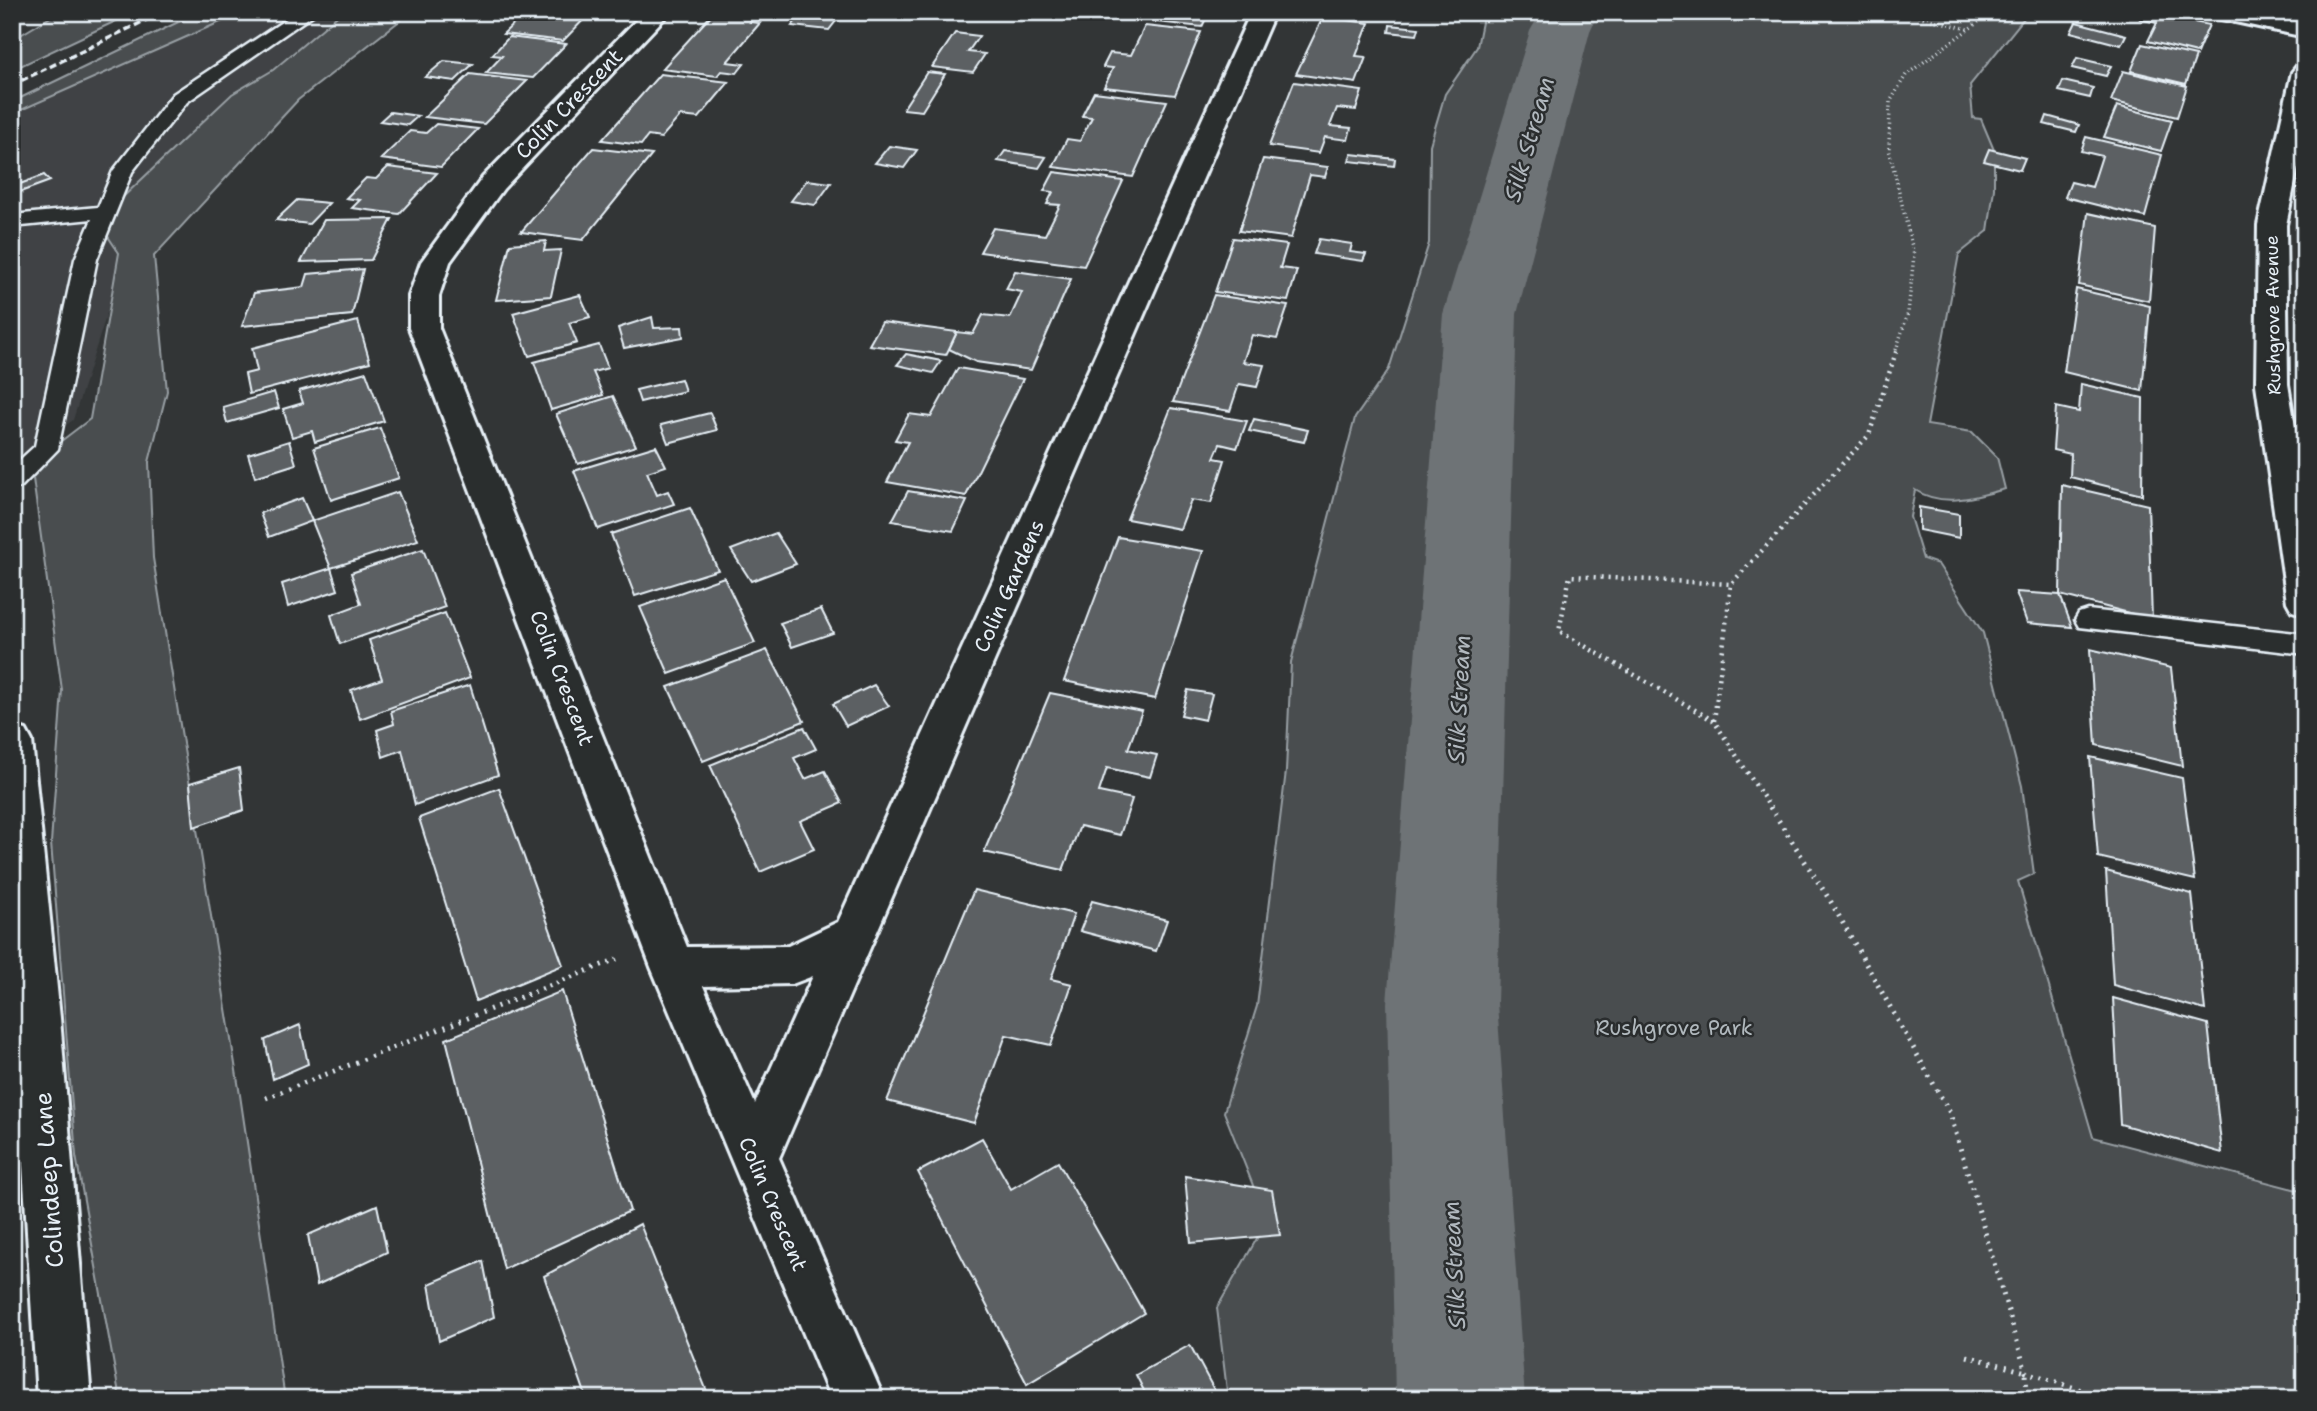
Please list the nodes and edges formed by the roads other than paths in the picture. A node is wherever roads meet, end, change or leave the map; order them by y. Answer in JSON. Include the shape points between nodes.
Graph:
{"nodes":[{"id":1,"x":309,"y":12,"type":"edge"},
{"id":2,"x":658,"y":12,"type":"edge"},
{"id":3,"x":1263,"y":12,"type":"edge"},
{"id":4,"x":2220,"y":12,"type":"edge"},
{"id":5,"x":2305,"y":30,"type":"edge"},
{"id":6,"x":2305,"y":72,"type":"edge"},
{"id":7,"x":105,"y":212,"type":"junction"},
{"id":8,"x":12,"y":221,"type":"edge"},
{"id":9,"x":12,"y":481,"type":"edge"},
{"id":10,"x":2305,"y":602,"type":"edge"},
{"id":11,"x":2088,"y":620,"type":"dead end"},
{"id":12,"x":2305,"y":644,"type":"edge"},
{"id":13,"x":12,"y":741,"type":"edge"},
{"id":14,"x":13,"y":790,"type":"edge"},
{"id":15,"x":854,"y":935,"type":"junction"},
{"id":16,"x":669,"y":954,"type":"junction"},
{"id":17,"x":22,"y":967,"type":"edge"},
{"id":18,"x":28,"y":1106,"type":"edge"},
{"id":19,"x":754,"y":1160,"type":"junction"},
{"id":20,"x":64,"y":1399,"type":"edge"},
{"id":21,"x":858,"y":1399,"type":"edge"}],
"edges":[{"from":1,"to":7,"type":"lane","via":[[180,99],[123,171]]},
{"from":2,"to":16,"type":"street","name":"Colin Crescent","via":[[493,183],[436,261],[424,296],[424,328]]},
{"from":3,"to":15,"type":"street","name":"Colin Gardens"},
{"from":4,"to":5,"type":"street"},
{"from":6,"to":10,"type":"street","name":"Rushgrove Avenue","via":[[2272,225],[2272,384]]},
{"from":7,"to":8,"type":"lane"},
{"from":7,"to":9,"type":"lane","via":[[86,259],[46,449]]},
{"from":11,"to":12,"type":"lane"},
{"from":13,"to":14,"type":"street","name":"Colindeep Lane"},
{"from":14,"to":17,"type":"street","name":"Colindeep Lane"},
{"from":15,"to":16,"type":"street","via":[[792,965]]},
{"from":15,"to":19,"type":"street","name":"Colin Gardens"},
{"from":16,"to":19,"type":"street","name":"Colin Crescent"},
{"from":17,"to":18,"type":"street","name":"Colindeep Lane"},
{"from":18,"to":20,"type":"street","name":"Colindeep Lane"},
{"from":19,"to":21,"type":"street","name":"Colin Crescent"}]}
